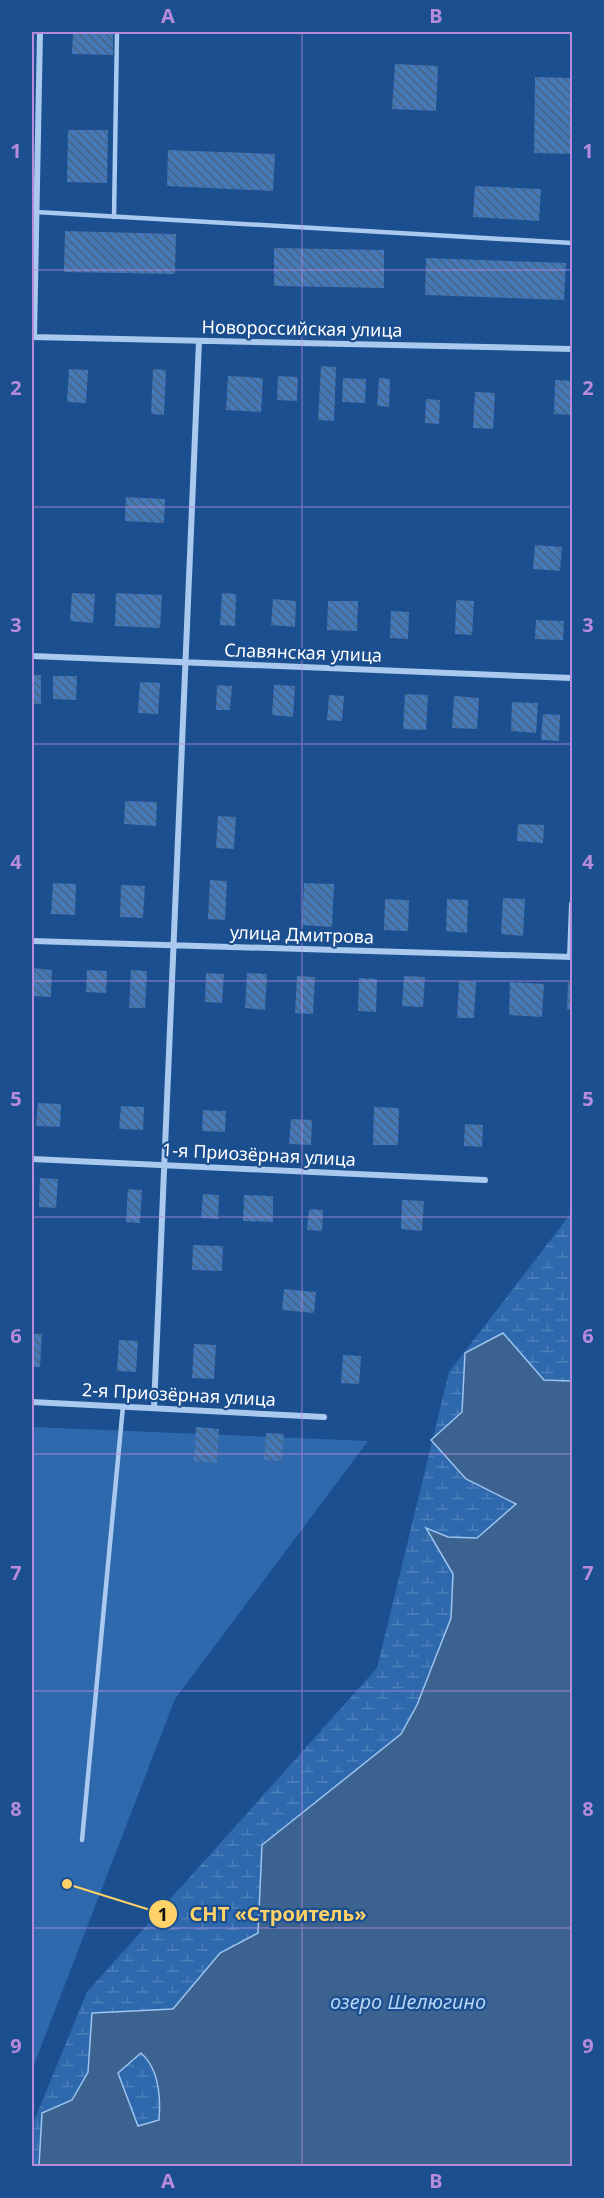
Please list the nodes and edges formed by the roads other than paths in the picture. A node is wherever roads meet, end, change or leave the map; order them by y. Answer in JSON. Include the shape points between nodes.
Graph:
{"nodes":[{"id":1,"x":40,"y":32,"type":"edge"},
{"id":2,"x":117,"y":32,"type":"edge"},
{"id":3,"x":36,"y":212,"type":"junction"},
{"id":4,"x":114,"y":217,"type":"junction"},
{"id":5,"x":573,"y":243,"type":"edge"},
{"id":6,"x":33,"y":337,"type":"edge"},
{"id":7,"x":199,"y":341,"type":"junction"},
{"id":8,"x":573,"y":349,"type":"edge"},
{"id":9,"x":32,"y":656,"type":"edge"},
{"id":10,"x":186,"y":663,"type":"junction"},
{"id":11,"x":573,"y":678,"type":"edge"},
{"id":12,"x":573,"y":904,"type":"edge"},
{"id":13,"x":32,"y":940,"type":"edge"},
{"id":14,"x":174,"y":945,"type":"junction"},
{"id":15,"x":571,"y":957,"type":"edge"},
{"id":16,"x":32,"y":1159,"type":"edge"},
{"id":17,"x":164,"y":1165,"type":"junction"},
{"id":18,"x":485,"y":1180,"type":"dead end"},
{"id":19,"x":32,"y":1401,"type":"edge"},
{"id":20,"x":123,"y":1406,"type":"junction"},
{"id":21,"x":154,"y":1408,"type":"junction"},
{"id":22,"x":324,"y":1417,"type":"dead end"},
{"id":23,"x":82,"y":1840,"type":"dead end"}],
"edges":[{"from":1,"to":3,"type":"street"},
{"from":2,"to":4,"type":"lane"},
{"from":3,"to":4,"type":"lane"},
{"from":3,"to":6,"type":"street"},
{"from":4,"to":5,"type":"lane"},
{"from":6,"to":7,"type":"street","name":"Новороссийская улица"},
{"from":7,"to":8,"type":"street","name":"Новороссийская улица"},
{"from":7,"to":10,"type":"street"},
{"from":9,"to":10,"type":"street","name":"Славянская улица"},
{"from":10,"to":11,"type":"street","name":"Славянская улица"},
{"from":10,"to":14,"type":"street"},
{"from":12,"to":15,"type":"street"},
{"from":13,"to":14,"type":"street","name":"улица Дмитрова"},
{"from":14,"to":15,"type":"street","name":"улица Дмитрова"},
{"from":14,"to":17,"type":"street"},
{"from":16,"to":17,"type":"street","name":"1-я Приозёрная улица"},
{"from":17,"to":18,"type":"street","name":"1-я Приозёрная улица"},
{"from":17,"to":21,"type":"street"},
{"from":19,"to":20,"type":"street","name":"2-я Приозёрная улица"},
{"from":20,"to":21,"type":"street","name":"2-я Приозёрная улица"},
{"from":20,"to":23,"type":"lane"},
{"from":21,"to":22,"type":"street","name":"2-я Приозёрная улица"}]}
